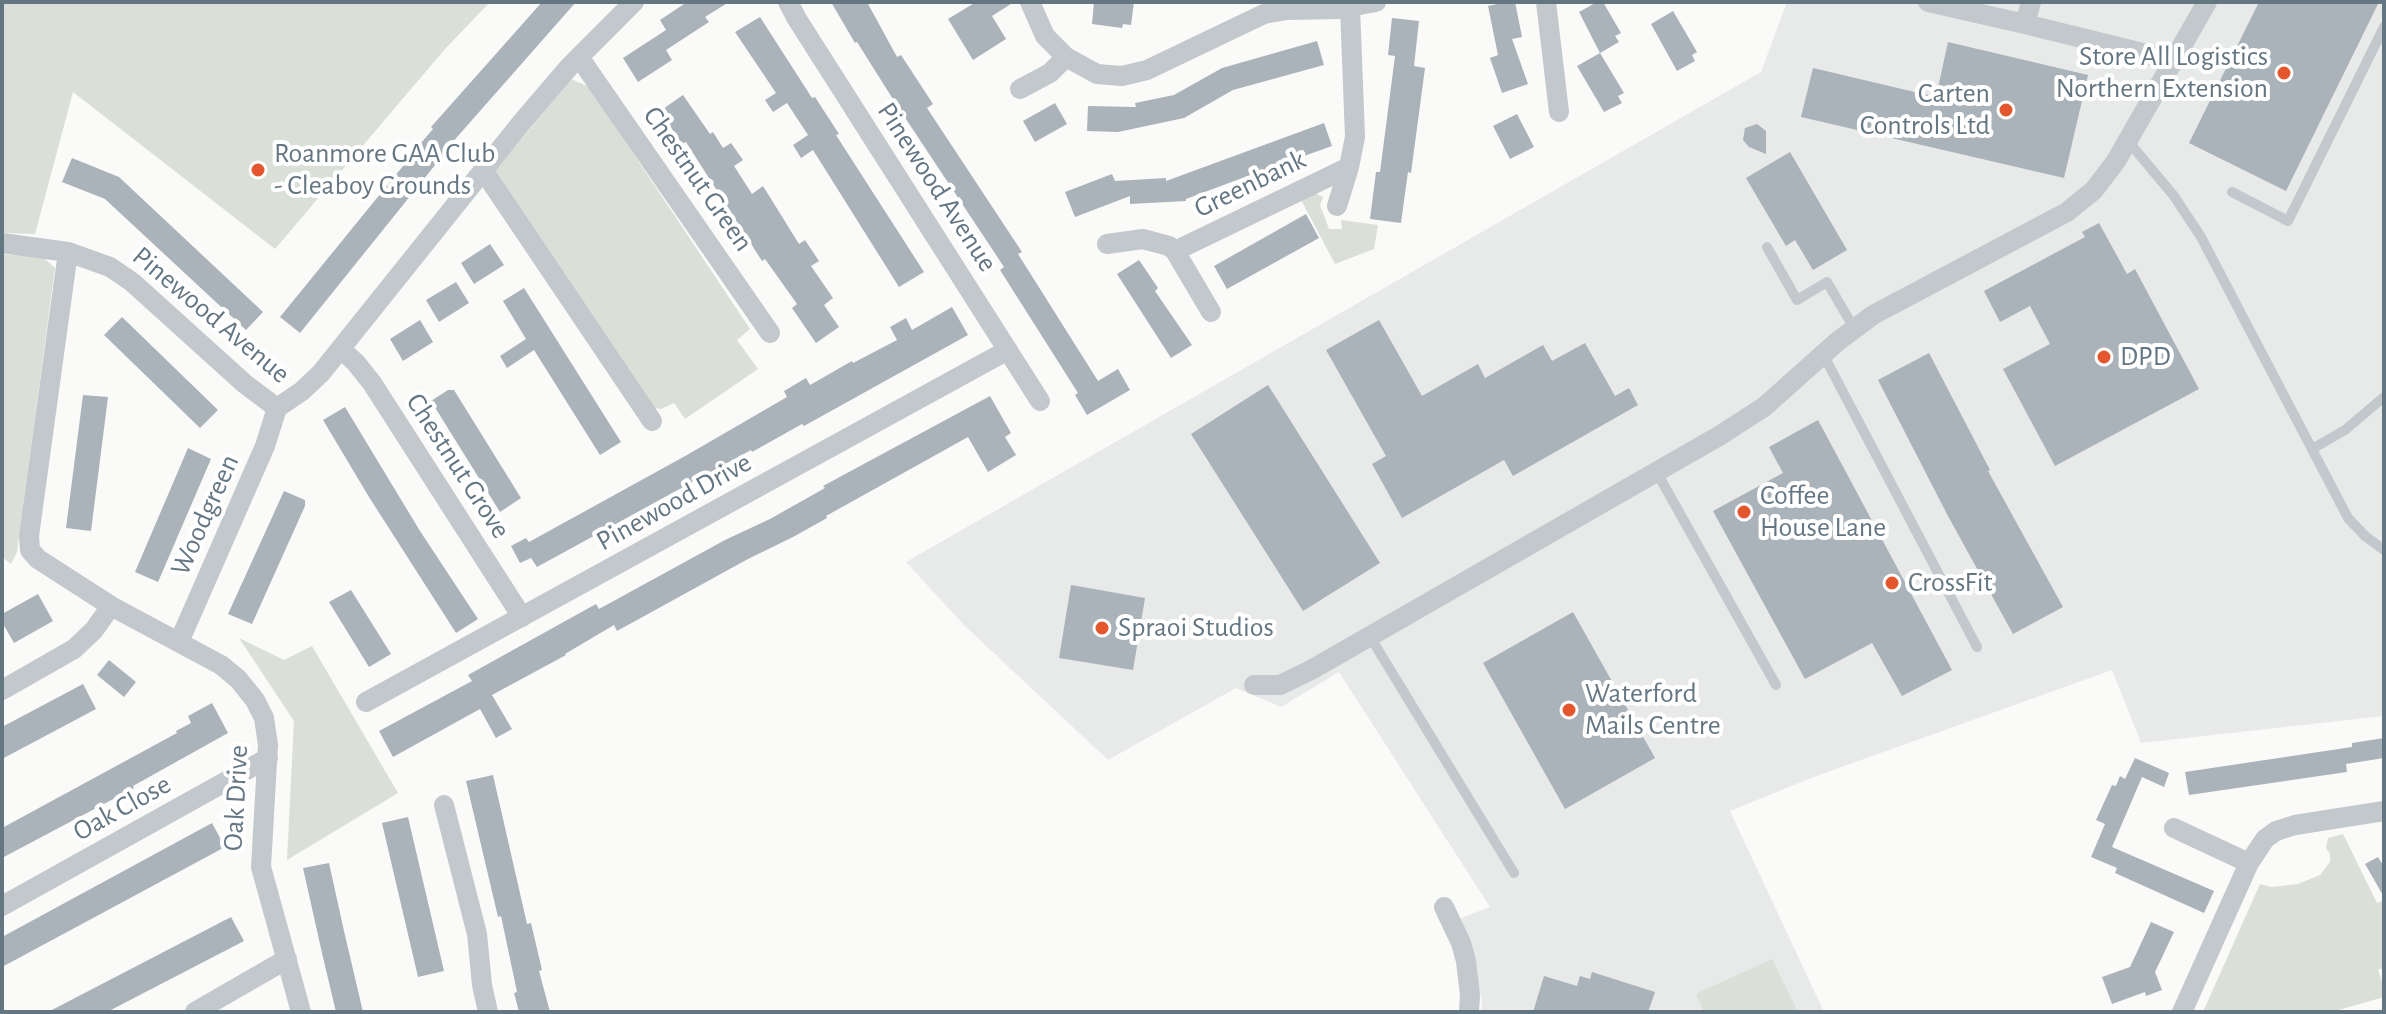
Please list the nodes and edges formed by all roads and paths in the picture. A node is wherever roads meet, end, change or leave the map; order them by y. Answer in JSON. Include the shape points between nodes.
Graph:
{"nodes":[{"id":1,"x":634,"y":2,"type":"edge"},
{"id":2,"x":788,"y":2,"type":"edge"},
{"id":3,"x":1030,"y":2,"type":"edge"},
{"id":4,"x":1376,"y":2,"type":"edge"},
{"id":5,"x":1546,"y":2,"type":"edge"},
{"id":6,"x":1928,"y":2,"type":"edge"},
{"id":7,"x":2031,"y":2,"type":"edge"},
{"id":8,"x":2207,"y":2,"type":"edge"},
{"id":9,"x":1350,"y":7,"type":"junction"},
{"id":10,"x":1262,"y":8,"type":"edge"},
{"id":11,"x":2025,"y":24,"type":"junction"},
{"id":12,"x":2384,"y":27,"type":"edge"},
{"id":13,"x":579,"y":57,"type":"junction"},
{"id":14,"x":1066,"y":57,"type":"junction"},
{"id":15,"x":2175,"y":61,"type":"junction"},
{"id":16,"x":1020,"y":89,"type":"dead end"},
{"id":17,"x":1559,"y":112,"type":"dead end"},
{"id":18,"x":2128,"y":141,"type":"junction"},
{"id":19,"x":1349,"y":167,"type":"junction"},
{"id":20,"x":483,"y":170,"type":"junction"},
{"id":21,"x":2232,"y":192,"type":"dead end"},
{"id":22,"x":1337,"y":206,"type":"dead end"},
{"id":23,"x":2,"y":243,"type":"edge"},
{"id":24,"x":1107,"y":244,"type":"dead end"},
{"id":25,"x":1767,"y":247,"type":"dead end"},
{"id":26,"x":1175,"y":251,"type":"junction"},
{"id":27,"x":68,"y":252,"type":"junction"},
{"id":28,"x":1211,"y":312,"type":"dead end"},
{"id":29,"x":1854,"y":328,"type":"junction"},
{"id":30,"x":770,"y":333,"type":"dead end"},
{"id":31,"x":341,"y":349,"type":"junction"},
{"id":32,"x":1008,"y":350,"type":"junction"},
{"id":33,"x":1823,"y":354,"type":"junction"},
{"id":34,"x":2384,"y":397,"type":"edge"},
{"id":35,"x":1040,"y":401,"type":"dead end"},
{"id":36,"x":277,"y":408,"type":"junction"},
{"id":37,"x":652,"y":421,"type":"dead end"},
{"id":38,"x":2312,"y":449,"type":"junction"},
{"id":39,"x":1656,"y":471,"type":"junction"},
{"id":40,"x":2384,"y":550,"type":"edge"},
{"id":41,"x":111,"y":606,"type":"junction"},
{"id":42,"x":522,"y":617,"type":"junction"},
{"id":43,"x":1369,"y":635,"type":"junction"},
{"id":44,"x":179,"y":642,"type":"junction"},
{"id":45,"x":1977,"y":647,"type":"dead end"},
{"id":46,"x":1254,"y":685,"type":"dead end"},
{"id":47,"x":1776,"y":685,"type":"dead end"},
{"id":48,"x":2,"y":690,"type":"edge"},
{"id":49,"x":366,"y":702,"type":"dead end"},
{"id":50,"x":268,"y":758,"type":"junction"},
{"id":51,"x":444,"y":805,"type":"dead end"},
{"id":52,"x":2384,"y":811,"type":"edge"},
{"id":53,"x":2169,"y":827,"type":"dead end"},
{"id":54,"x":2249,"y":863,"type":"junction"},
{"id":55,"x":1514,"y":873,"type":"dead end"},
{"id":56,"x":2,"y":906,"type":"edge"},
{"id":57,"x":1444,"y":907,"type":"dead end"},
{"id":58,"x":287,"y":959,"type":"junction"},
{"id":59,"x":195,"y":1012,"type":"edge"},
{"id":60,"x":301,"y":1012,"type":"edge"},
{"id":61,"x":488,"y":1012,"type":"edge"},
{"id":62,"x":1469,"y":1012,"type":"edge"},
{"id":63,"x":2182,"y":1012,"type":"edge"}],
"edges":[{"from":1,"to":13,"type":"street","name":"Pinewood Avenue"},
{"from":2,"to":32,"type":"street","name":"Pinewood Avenue"},
{"from":3,"to":14,"type":"street","via":[[1045,36]]},
{"from":4,"to":9,"type":"street"},
{"from":5,"to":17,"type":"street"},
{"from":6,"to":11,"type":"street"},
{"from":7,"to":11,"type":"street"},
{"from":8,"to":15,"type":"street"},
{"from":9,"to":10,"type":"street"},
{"from":9,"to":19,"type":"street","name":"Greenbank","via":[[1355,127]]},
{"from":10,"to":14,"type":"street","via":[[1135,74],[1097,74]]},
{"from":11,"to":15,"type":"street"},
{"from":12,"to":21,"type":"lane","via":[[2288,221]]},
{"from":13,"to":20,"type":"street","name":"Pinewood Avenue"},
{"from":13,"to":30,"type":"street","name":"Chestnut Green"},
{"from":14,"to":16,"type":"street"},
{"from":15,"to":18,"type":"street"},
{"from":18,"to":29,"type":"street","via":[[2094,190],[2067,212]]},
{"from":18,"to":38,"type":"lane","via":[[2201,237]]},
{"from":19,"to":22,"type":"street","name":"Greenbank"},
{"from":19,"to":26,"type":"street","name":"Greenbank"},
{"from":20,"to":31,"type":"street","name":"Pinewood Avenue"},
{"from":20,"to":37,"type":"street"},
{"from":23,"to":27,"type":"street","name":"Pinewood Avenue"},
{"from":24,"to":26,"type":"street","name":"Greenbank","via":[[1143,239]]},
{"from":25,"to":29,"type":"lane","via":[[1797,300],[1827,282]]},
{"from":26,"to":28,"type":"street","name":"Greenbank"},
{"from":27,"to":36,"type":"street","name":"Pinewood Avenue","via":[[121,274]]},
{"from":27,"to":41,"type":"street","name":"Oak Drive","via":[[30,550]]},
{"from":29,"to":33,"type":"street"},
{"from":31,"to":36,"type":"street","name":"Pinewood Avenue","via":[[311,383]]},
{"from":31,"to":42,"type":"street","name":"Chestnut Grove","via":[[372,383]]},
{"from":32,"to":35,"type":"street","name":"Pinewood Avenue"},
{"from":32,"to":42,"type":"street","name":"Pinewood Drive"},
{"from":33,"to":39,"type":"street","via":[[1764,407]]},
{"from":33,"to":45,"type":"lane"},
{"from":34,"to":38,"type":"lane"},
{"from":36,"to":44,"type":"street","name":"Woodgreen"},
{"from":38,"to":40,"type":"lane","via":[[2348,518]]},
{"from":39,"to":43,"type":"street"},
{"from":39,"to":47,"type":"lane"},
{"from":41,"to":44,"type":"street","name":"Oak Drive"},
{"from":41,"to":48,"type":"street","via":[[74,649]]},
{"from":42,"to":49,"type":"street","name":"Pinewood Drive"},
{"from":43,"to":46,"type":"street","via":[[1288,682]]},
{"from":43,"to":55,"type":"lane"},
{"from":44,"to":50,"type":"street","name":"Oak Drive","via":[[221,665],[248,690],[264,718]]},
{"from":50,"to":56,"type":"street","name":"Oak Close"},
{"from":50,"to":58,"type":"street","name":"Oak Drive","via":[[261,867]]},
{"from":51,"to":61,"type":"street","via":[[477,934]]},
{"from":52,"to":54,"type":"street","via":[[2281,829],[2265,839]]},
{"from":53,"to":54,"type":"street"},
{"from":54,"to":63,"type":"street"},
{"from":57,"to":62,"type":"street","via":[[1466,961]]},
{"from":58,"to":59,"type":"street"},
{"from":58,"to":60,"type":"street","name":"Oak Drive"}]}
